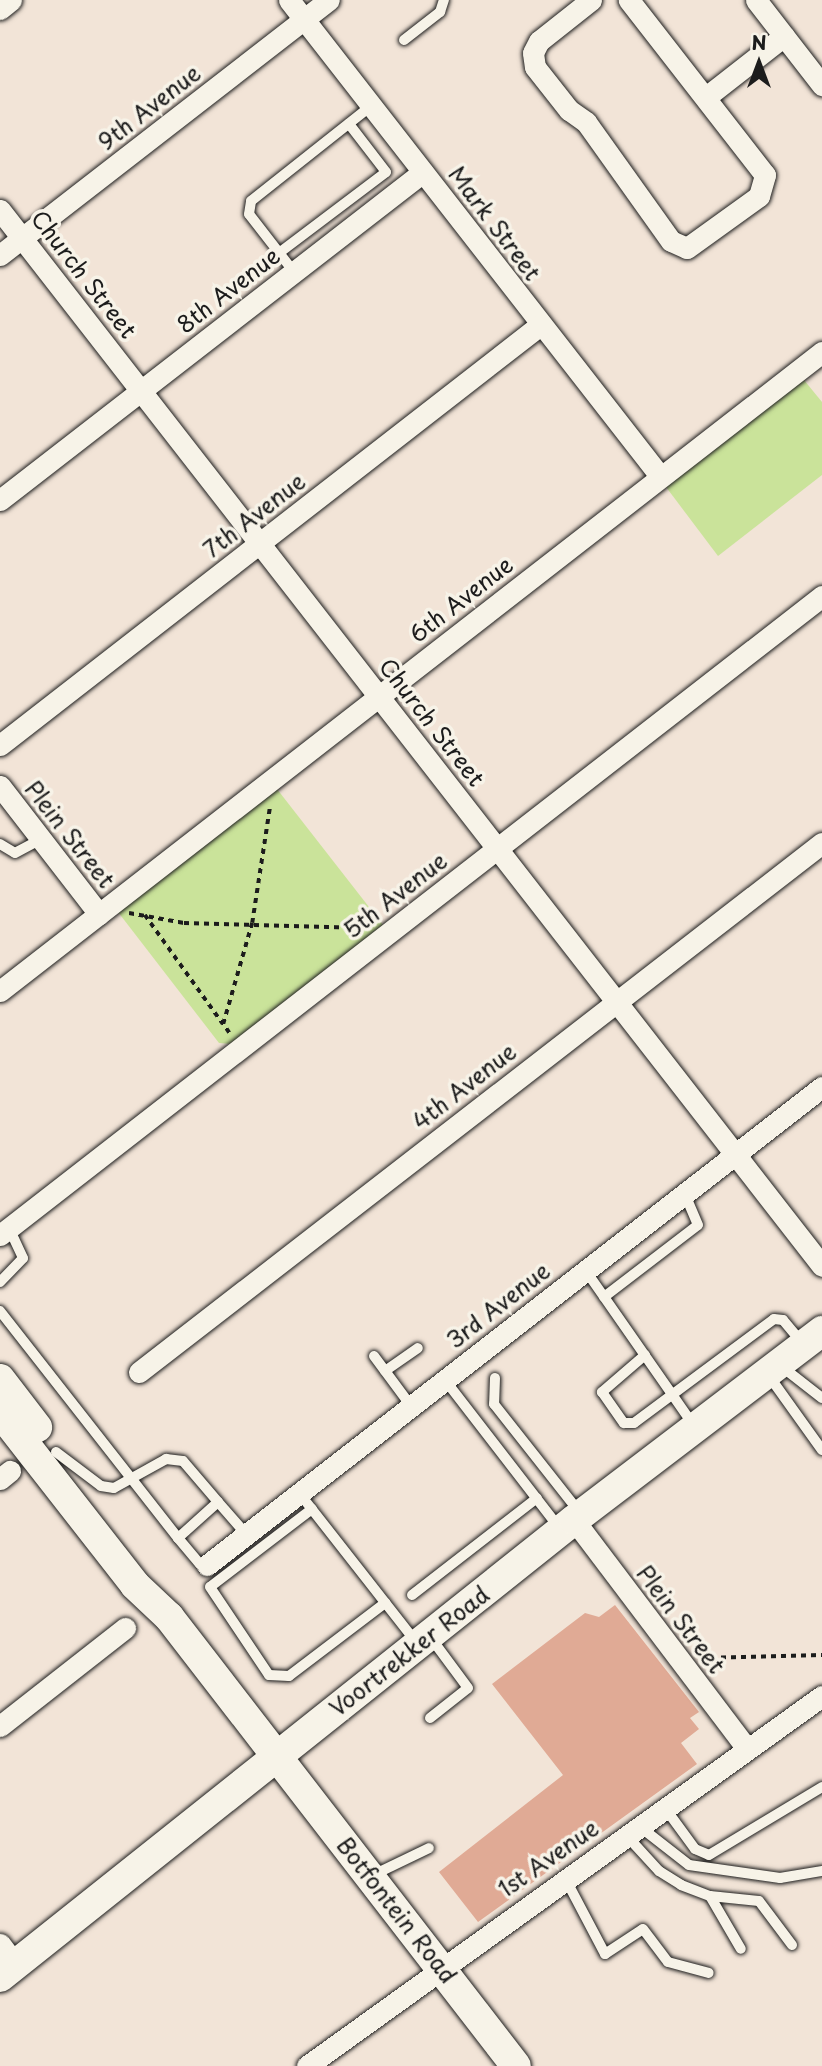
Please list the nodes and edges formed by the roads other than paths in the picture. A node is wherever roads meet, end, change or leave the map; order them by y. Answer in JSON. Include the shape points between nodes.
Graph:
{"nodes":[{"id":1,"x":11,"y":0,"type":"edge"},
{"id":2,"x":289,"y":0,"type":"edge"},
{"id":3,"x":329,"y":0,"type":"edge"},
{"id":4,"x":444,"y":0,"type":"edge"},
{"id":5,"x":591,"y":0,"type":"edge"},
{"id":6,"x":629,"y":0,"type":"edge"},
{"id":7,"x":756,"y":0,"type":"edge"},
{"id":8,"x":0,"y":9,"type":"edge"},
{"id":9,"x":304,"y":19,"type":"junction"},
{"id":10,"x":784,"y":36,"type":"junction"},
{"id":11,"x":404,"y":40,"type":"dead end"},
{"id":12,"x":822,"y":85,"type":"edge"},
{"id":13,"x":706,"y":97,"type":"junction"},
{"id":14,"x":371,"y":106,"type":"junction"},
{"id":15,"x":349,"y":124,"type":"junction"},
{"id":16,"x":423,"y":172,"type":"junction"},
{"id":17,"x":0,"y":210,"type":"edge"},
{"id":18,"x":21,"y":238,"type":"junction"},
{"id":19,"x":279,"y":253,"type":"junction"},
{"id":20,"x":0,"y":255,"type":"edge"},
{"id":21,"x":293,"y":272,"type":"junction"},
{"id":22,"x":540,"y":326,"type":"junction"},
{"id":23,"x":822,"y":352,"type":"edge"},
{"id":24,"x":142,"y":390,"type":"junction"},
{"id":25,"x":660,"y":476,"type":"junction"},
{"id":26,"x":0,"y":500,"type":"edge"},
{"id":27,"x":260,"y":543,"type":"junction"},
{"id":28,"x":822,"y":596,"type":"edge"},
{"id":29,"x":378,"y":696,"type":"junction"},
{"id":30,"x":0,"y":745,"type":"edge"},
{"id":31,"x":0,"y":786,"type":"edge"},
{"id":32,"x":41,"y":839,"type":"junction"},
{"id":33,"x":822,"y":843,"type":"edge"},
{"id":34,"x":0,"y":844,"type":"edge"},
{"id":35,"x":498,"y":849,"type":"junction"},
{"id":36,"x":99,"y":914,"type":"junction"},
{"id":37,"x":0,"y":991,"type":"edge"},
{"id":38,"x":617,"y":1002,"type":"junction"},
{"id":39,"x":822,"y":1087,"type":"edge"},
{"id":40,"x":735,"y":1155,"type":"junction"},
{"id":41,"x":685,"y":1194,"type":"junction"},
{"id":42,"x":4,"y":1232,"type":"edge"},
{"id":43,"x":822,"y":1266,"type":"edge"},
{"id":44,"x":586,"y":1270,"type":"junction"},
{"id":45,"x":0,"y":1282,"type":"edge"},
{"id":46,"x":604,"y":1297,"type":"junction"},
{"id":47,"x":0,"y":1311,"type":"edge"},
{"id":48,"x":813,"y":1338,"type":"edge"},
{"id":49,"x":418,"y":1348,"type":"dead end"},
{"id":50,"x":645,"y":1355,"type":"junction"},
{"id":51,"x":374,"y":1356,"type":"dead end"},
{"id":52,"x":773,"y":1368,"type":"junction"},
{"id":53,"x":385,"y":1371,"type":"junction"},
{"id":54,"x":139,"y":1372,"type":"dead end"},
{"id":55,"x":0,"y":1378,"type":"edge"},
{"id":56,"x":495,"y":1378,"type":"dead end"},
{"id":57,"x":445,"y":1380,"type":"junction"},
{"id":58,"x":671,"y":1394,"type":"junction"},
{"id":59,"x":822,"y":1398,"type":"edge"},
{"id":60,"x":411,"y":1406,"type":"junction"},
{"id":61,"x":0,"y":1412,"type":"edge"},
{"id":62,"x":695,"y":1428,"type":"junction"},
{"id":63,"x":822,"y":1450,"type":"edge"},
{"id":64,"x":56,"y":1452,"type":"junction"},
{"id":65,"x":135,"y":1481,"type":"junction"},
{"id":66,"x":537,"y":1498,"type":"junction"},
{"id":67,"x":305,"y":1501,"type":"junction"},
{"id":68,"x":218,"y":1502,"type":"junction"},
{"id":69,"x":572,"y":1522,"type":"junction"},
{"id":70,"x":246,"y":1534,"type":"junction"},
{"id":71,"x":178,"y":1538,"type":"junction"},
{"id":72,"x":207,"y":1565,"type":"joint"},
{"id":73,"x":412,"y":1595,"type":"dead end"},
{"id":74,"x":385,"y":1603,"type":"junction"},
{"id":75,"x":166,"y":1614,"type":"junction"},
{"id":76,"x":125,"y":1628,"type":"dead end"},
{"id":77,"x":423,"y":1640,"type":"junction"},
{"id":78,"x":822,"y":1696,"type":"edge"},
{"id":79,"x":430,"y":1718,"type":"dead end"},
{"id":80,"x":0,"y":1726,"type":"edge"},
{"id":81,"x":747,"y":1749,"type":"junction"},
{"id":82,"x":275,"y":1756,"type":"junction"},
{"id":83,"x":822,"y":1787,"type":"edge"},
{"id":84,"x":665,"y":1808,"type":"junction"},
{"id":85,"x":633,"y":1830,"type":"junction"},
{"id":86,"x":429,"y":1848,"type":"dead end"},
{"id":87,"x":822,"y":1871,"type":"edge"},
{"id":88,"x":370,"y":1876,"type":"junction"},
{"id":89,"x":565,"y":1878,"type":"junction"},
{"id":90,"x":710,"y":1896,"type":"junction"},
{"id":91,"x":792,"y":1945,"type":"dead end"},
{"id":92,"x":741,"y":1949,"type":"dead end"},
{"id":93,"x":5,"y":1962,"type":"edge"},
{"id":94,"x":442,"y":1968,"type":"junction"},
{"id":95,"x":709,"y":1973,"type":"dead end"},
{"id":96,"x":313,"y":2064,"type":"edge"},
{"id":97,"x":516,"y":2066,"type":"edge"}],
"edges":[{"from":1,"to":8,"type":"street"},
{"from":2,"to":9,"type":"street","name":"Mark Street"},
{"from":3,"to":9,"type":"street","name":"9th Avenue"},
{"from":4,"to":11,"type":"lane","via":[[440,12]]},
{"from":5,"to":13,"type":"street","via":[[539,41],[533,53],[535,67],[569,110],[586,122],[632,182],[639,202],[681,247],[698,243],[749,204],[765,182],[762,169]]},
{"from":6,"to":13,"type":"street"},
{"from":7,"to":10,"type":"street"},
{"from":9,"to":14,"type":"street","name":"Mark Street"},
{"from":9,"to":18,"type":"street","name":"9th Avenue"},
{"from":10,"to":12,"type":"street"},
{"from":10,"to":13,"type":"street"},
{"from":14,"to":15,"type":"lane"},
{"from":14,"to":16,"type":"street","name":"Mark Street"},
{"from":15,"to":19,"type":"lane","via":[[251,201],[249,214]]},
{"from":15,"to":19,"type":"lane","via":[[386,172]]},
{"from":16,"to":21,"type":"street","name":"8th Avenue"},
{"from":16,"to":22,"type":"street","name":"Mark Street"},
{"from":17,"to":18,"type":"street","name":"Church Street"},
{"from":18,"to":20,"type":"street","name":"9th Avenue"},
{"from":18,"to":24,"type":"street","name":"Church Street"},
{"from":19,"to":21,"type":"lane"},
{"from":21,"to":24,"type":"street","name":"8th Avenue"},
{"from":22,"to":25,"type":"street","name":"Mark Street"},
{"from":22,"to":27,"type":"street","name":"7th Avenue"},
{"from":23,"to":25,"type":"street","name":"6th Avenue"},
{"from":24,"to":26,"type":"street","name":"8th Avenue"},
{"from":24,"to":27,"type":"street","name":"Church Street"},
{"from":25,"to":29,"type":"street","name":"6th Avenue"},
{"from":27,"to":29,"type":"street","name":"Church Street"},
{"from":27,"to":30,"type":"street","name":"7th Avenue"},
{"from":28,"to":35,"type":"street","name":"5th Avenue"},
{"from":29,"to":35,"type":"street","name":"Church Street"},
{"from":29,"to":36,"type":"street","name":"6th Avenue"},
{"from":31,"to":32,"type":"street","name":"Plein Street"},
{"from":32,"to":34,"type":"lane","via":[[15,853]]},
{"from":32,"to":36,"type":"street","name":"Plein Street"},
{"from":33,"to":38,"type":"street","name":"4th Avenue"},
{"from":35,"to":38,"type":"street","name":"Church Street"},
{"from":35,"to":42,"type":"street","name":"5th Avenue"},
{"from":36,"to":37,"type":"street","name":"6th Avenue"},
{"from":38,"to":40,"type":"street","name":"Church Street"},
{"from":38,"to":54,"type":"street","name":"4th Avenue"},
{"from":39,"to":40,"type":"street","name":"3rd Avenue"},
{"from":40,"to":41,"type":"street","name":"3rd Avenue"},
{"from":40,"to":43,"type":"street","name":"Church Street"},
{"from":41,"to":44,"type":"street","name":"3rd Avenue"},
{"from":41,"to":46,"type":"lane","via":[[698,1226]]},
{"from":42,"to":45,"type":"lane","via":[[23,1258]]},
{"from":44,"to":46,"type":"lane"},
{"from":44,"to":57,"type":"street","name":"3rd Avenue"},
{"from":46,"to":50,"type":"lane"},
{"from":47,"to":65,"type":"lane"},
{"from":48,"to":52,"type":"main road","name":"Voortrekker Road"},
{"from":48,"to":58,"type":"lane","via":[[774,1318]]},
{"from":49,"to":53,"type":"lane"},
{"from":50,"to":58,"type":"lane"},
{"from":50,"to":58,"type":"lane","via":[[603,1389],[603,1397],[629,1423]]},
{"from":51,"to":53,"type":"lane"},
{"from":52,"to":59,"type":"lane"},
{"from":52,"to":62,"type":"main road","name":"Voortrekker Road"},
{"from":52,"to":63,"type":"lane"},
{"from":53,"to":60,"type":"lane"},
{"from":55,"to":64,"type":"main road"},
{"from":56,"to":69,"type":"lane","via":[[494,1404]]},
{"from":57,"to":60,"type":"street","name":"3rd Avenue"},
{"from":57,"to":66,"type":"lane"},
{"from":58,"to":62,"type":"lane"},
{"from":60,"to":67,"type":"street","name":"3rd Avenue"},
{"from":61,"to":75,"type":"main road","via":[[135,1585]]},
{"from":62,"to":69,"type":"main road","name":"Voortrekker Road"},
{"from":64,"to":65,"type":"lane","via":[[101,1486],[114,1488]]},
{"from":64,"to":75,"type":"main road","via":[[149,1575]]},
{"from":65,"to":68,"type":"lane","via":[[166,1459],[179,1459]]},
{"from":65,"to":71,"type":"lane"},
{"from":66,"to":69,"type":"lane"},
{"from":66,"to":73,"type":"lane"},
{"from":67,"to":70,"type":"street","name":"3rd Avenue"},
{"from":67,"to":74,"type":"lane"},
{"from":67,"to":74,"type":"lane","via":[[209,1587],[269,1675],[289,1676]]},
{"from":68,"to":70,"type":"lane"},
{"from":68,"to":71,"type":"lane"},
{"from":69,"to":77,"type":"main road","name":"Voortrekker Road"},
{"from":69,"to":81,"type":"street","name":"Plein Street"},
{"from":70,"to":72,"type":"street","name":"3rd Avenue"},
{"from":71,"to":72,"type":"lane","via":[[200,1564]]},
{"from":74,"to":77,"type":"lane"},
{"from":75,"to":82,"type":"main road","name":"Botfontein Road"},
{"from":76,"to":80,"type":"street"},
{"from":77,"to":79,"type":"lane","via":[[467,1688]]},
{"from":77,"to":82,"type":"main road","name":"Voortrekker Road"},
{"from":78,"to":81,"type":"street","name":"1st Avenue"},
{"from":81,"to":84,"type":"street","name":"1st Avenue"},
{"from":82,"to":88,"type":"main road","name":"Botfontein Road"},
{"from":82,"to":93,"type":"main road","name":"Voortrekker Road"},
{"from":83,"to":84,"type":"lane","via":[[709,1855],[695,1849]]},
{"from":84,"to":85,"type":"street","name":"1st Avenue"},
{"from":85,"to":87,"type":"lane","via":[[689,1865],[780,1878]]},
{"from":85,"to":89,"type":"street","name":"1st Avenue"},
{"from":85,"to":90,"type":"lane","via":[[659,1871]]},
{"from":86,"to":88,"type":"lane"},
{"from":88,"to":94,"type":"main road","name":"Botfontein Road"},
{"from":89,"to":94,"type":"street","name":"1st Avenue"},
{"from":89,"to":95,"type":"lane","via":[[605,1954],[643,1929],[668,1962]]},
{"from":90,"to":91,"type":"lane","via":[[759,1901]]},
{"from":90,"to":92,"type":"lane"},
{"from":94,"to":96,"type":"street","name":"1st Avenue"},
{"from":94,"to":97,"type":"main road","name":"Botfontein Road"}]}
